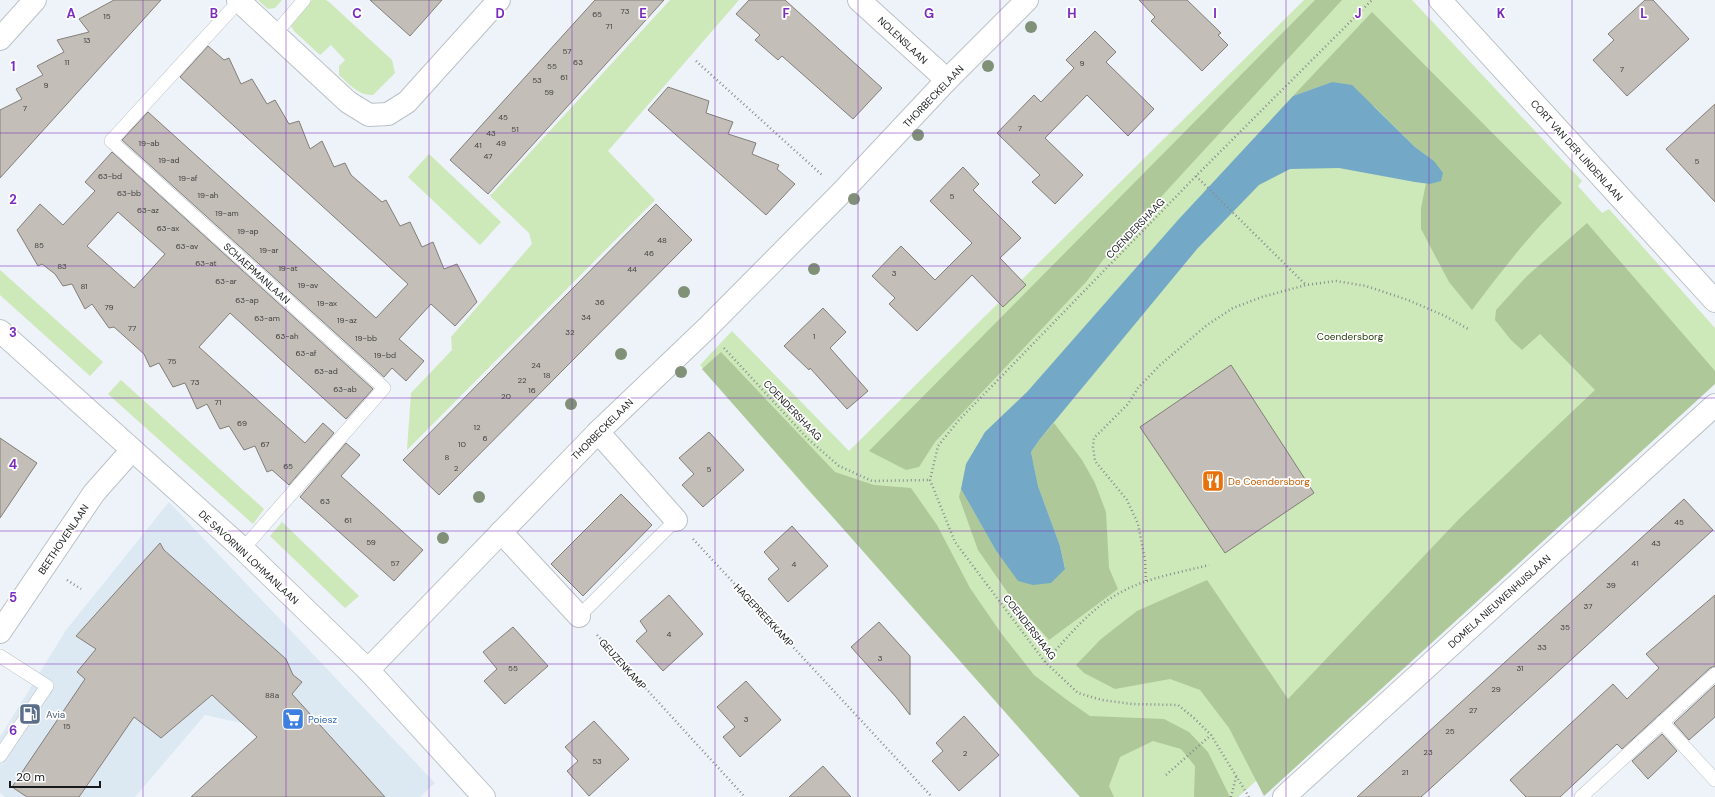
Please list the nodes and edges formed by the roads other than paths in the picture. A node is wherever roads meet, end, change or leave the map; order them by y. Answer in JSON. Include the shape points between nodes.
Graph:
{"nodes":[{"id":1,"x":35,"y":0,"type":"edge"},
{"id":2,"x":238,"y":0,"type":"edge"},
{"id":3,"x":304,"y":0,"type":"edge"},
{"id":4,"x":499,"y":0,"type":"edge"},
{"id":5,"x":859,"y":0,"type":"edge"},
{"id":6,"x":1027,"y":0,"type":"edge"},
{"id":7,"x":1440,"y":0,"type":"edge"},
{"id":8,"x":275,"y":34,"type":"junction"},
{"id":9,"x":0,"y":39,"type":"edge"},
{"id":10,"x":947,"y":80,"type":"junction"},
{"id":11,"x":1715,"y":300,"type":"edge"},
{"id":12,"x":0,"y":331,"type":"edge"},
{"id":13,"x":1715,"y":405,"type":"edge"},
{"id":14,"x":598,"y":432,"type":"junction"},
{"id":15,"x":132,"y":450,"type":"junction"},
{"id":16,"x":676,"y":520,"type":"joint"},
{"id":17,"x":501,"y":532,"type":"junction"},
{"id":18,"x":243,"y":549,"type":"junction"},
{"id":19,"x":579,"y":616,"type":"joint"},
{"id":20,"x":0,"y":632,"type":"edge"},
{"id":21,"x":0,"y":656,"type":"edge"},
{"id":22,"x":368,"y":670,"type":"junction"},
{"id":23,"x":1715,"y":674,"type":"edge"},
{"id":24,"x":1662,"y":722,"type":"junction"},
{"id":25,"x":0,"y":756,"type":"edge"},
{"id":26,"x":1715,"y":780,"type":"edge"},
{"id":27,"x":484,"y":797,"type":"edge"},
{"id":28,"x":1284,"y":797,"type":"edge"},
{"id":29,"x":1581,"y":797,"type":"edge"}],
"edges":[{"from":1,"to":9,"type":"street"},
{"from":2,"to":8,"type":"street","name":"SCHAEPMANLAAN"},
{"from":2,"to":18,"type":"lane","name":"SCHAEPMANLAAN","via":[[112,140],[384,388]]},
{"from":3,"to":8,"type":"lane"},
{"from":4,"to":8,"type":"street","name":"SCHAEPMANLAAN","via":[[406,102],[388,114],[369,115],[348,102]]},
{"from":5,"to":10,"type":"street","name":"NOLENSLAAN"},
{"from":6,"to":10,"type":"street","name":"THORBECKELAAN"},
{"from":7,"to":11,"type":"street","name":"CORT VAN DER LINDENLAAN"},
{"from":10,"to":14,"type":"street","name":"THORBECKELAAN","via":[[841,193],[707,328]]},
{"from":12,"to":15,"type":"street","name":"DE SAVORNIN LOHMANLAAN"},
{"from":13,"to":28,"type":"street","name":"DOMELA NIEUWENHUISLAAN"},
{"from":14,"to":16,"type":"street"},
{"from":14,"to":17,"type":"street","name":"THORBECKELAAN"},
{"from":15,"to":18,"type":"street","name":"DE SAVORNIN LOHMANLAAN"},
{"from":15,"to":20,"type":"street","name":"BEETHOVENLAAN","via":[[94,493]]},
{"from":16,"to":19,"type":"lane"},
{"from":17,"to":19,"type":"street"},
{"from":17,"to":22,"type":"street","name":"THORBECKELAAN"},
{"from":18,"to":22,"type":"street","name":"DE SAVORNIN LOHMANLAAN"},
{"from":21,"to":25,"type":"lane","via":[[47,686]]},
{"from":22,"to":27,"type":"street","name":"DE SAVORNIN LOHMANLAAN"},
{"from":23,"to":24,"type":"lane"},
{"from":24,"to":26,"type":"lane"},
{"from":24,"to":29,"type":"lane"}]}
